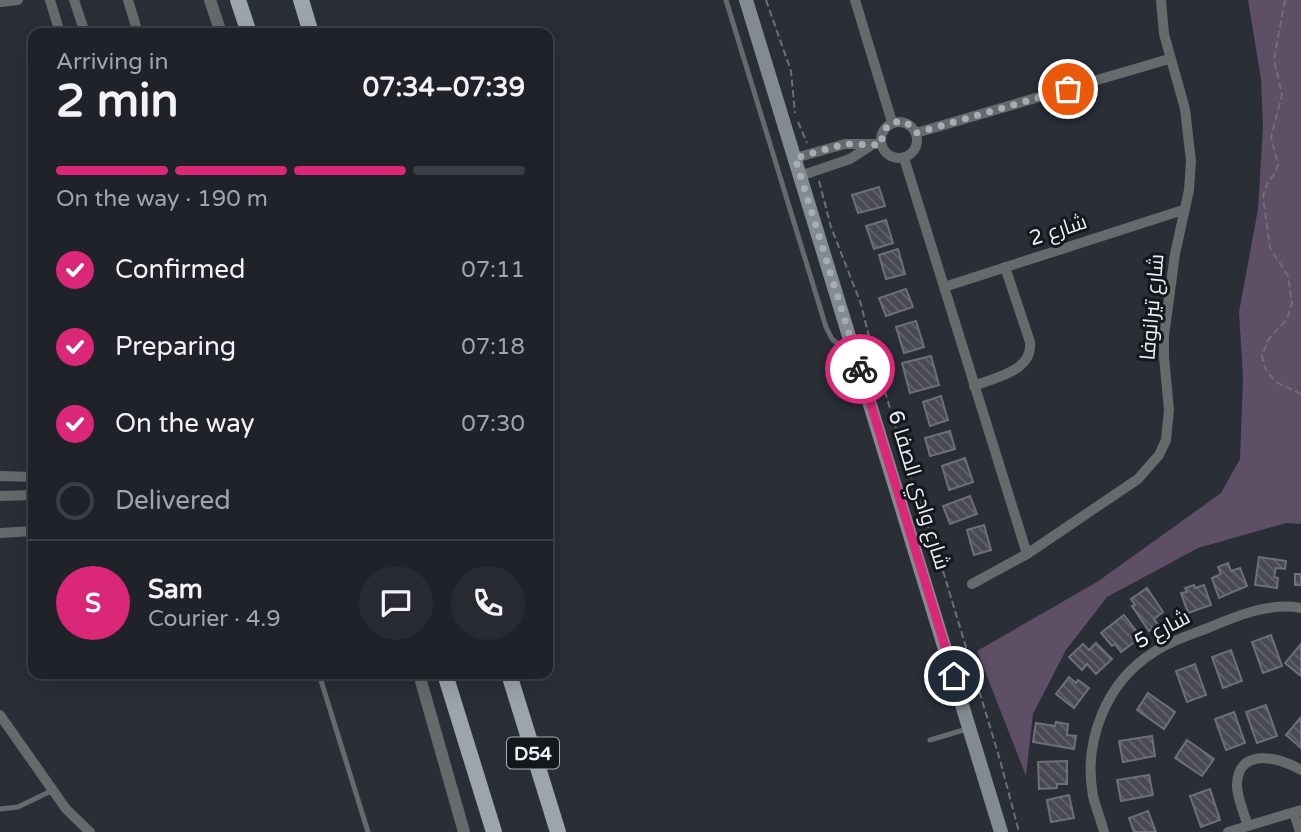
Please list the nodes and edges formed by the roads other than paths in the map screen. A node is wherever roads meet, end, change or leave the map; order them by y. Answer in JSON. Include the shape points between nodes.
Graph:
{"nodes":[{"id":1,"x":18,"y":0,"type":"edge"},
{"id":2,"x":50,"y":0,"type":"edge"},
{"id":3,"x":74,"y":0,"type":"edge"},
{"id":4,"x":128,"y":0,"type":"edge"},
{"id":5,"x":210,"y":0,"type":"edge"},
{"id":6,"x":238,"y":0,"type":"edge"},
{"id":7,"x":301,"y":0,"type":"edge"},
{"id":8,"x":726,"y":0,"type":"edge"},
{"id":9,"x":746,"y":0,"type":"edge"},
{"id":10,"x":855,"y":0,"type":"edge"},
{"id":11,"x":1161,"y":0,"type":"edge"},
{"id":12,"x":0,"y":2,"type":"edge"},
{"id":13,"x":58,"y":28,"type":"edge"},
{"id":14,"x":83,"y":28,"type":"edge"},
{"id":15,"x":136,"y":28,"type":"edge"},
{"id":16,"x":219,"y":28,"type":"edge"},
{"id":17,"x":246,"y":28,"type":"edge"},
{"id":18,"x":309,"y":28,"type":"edge"},
{"id":19,"x":1169,"y":59,"type":"junction"},
{"id":20,"x":892,"y":122,"type":"junction"},
{"id":21,"x":916,"y":133,"type":"junction"},
{"id":22,"x":872,"y":147,"type":"junction"},
{"id":23,"x":815,"y":152,"type":"junction"},
{"id":24,"x":795,"y":158,"type":"junction"},
{"id":25,"x":904,"y":158,"type":"junction"},
{"id":26,"x":820,"y":169,"type":"junction"},
{"id":27,"x":800,"y":176,"type":"junction"},
{"id":28,"x":1183,"y":210,"type":"junction"},
{"id":29,"x":1005,"y":267,"type":"junction"},
{"id":30,"x":944,"y":287,"type":"junction"},
{"id":31,"x":857,"y":359,"type":"junction"},
{"id":32,"x":974,"y":386,"type":"junction"},
{"id":33,"x":0,"y":476,"type":"edge"},
{"id":34,"x":28,"y":477,"type":"edge"},
{"id":35,"x":28,"y":495,"type":"edge"},
{"id":36,"x":0,"y":496,"type":"edge"},
{"id":37,"x":28,"y":531,"type":"edge"},
{"id":38,"x":0,"y":533,"type":"edge"},
{"id":39,"x":1027,"y":554,"type":"junction"},
{"id":40,"x":972,"y":584,"type":"dead end"},
{"id":41,"x":1301,"y":607,"type":"edge"},
{"id":42,"x":321,"y":679,"type":"edge"},
{"id":43,"x":420,"y":679,"type":"edge"},
{"id":44,"x":447,"y":679,"type":"edge"},
{"id":45,"x":511,"y":679,"type":"edge"},
{"id":46,"x":2,"y":722,"type":"edge"},
{"id":47,"x":970,"y":728,"type":"junction"},
{"id":48,"x":930,"y":740,"type":"dead end"},
{"id":49,"x":1301,"y":770,"type":"edge"},
{"id":50,"x":51,"y":791,"type":"junction"},
{"id":51,"x":0,"y":809,"type":"edge"},
{"id":52,"x":1298,"y":812,"type":"edge"},
{"id":53,"x":1248,"y":826,"type":"junction"},
{"id":54,"x":90,"y":832,"type":"edge"},
{"id":55,"x":368,"y":832,"type":"edge"},
{"id":56,"x":464,"y":832,"type":"edge"},
{"id":57,"x":494,"y":832,"type":"edge"},
{"id":58,"x":558,"y":832,"type":"edge"},
{"id":59,"x":1000,"y":832,"type":"edge"},
{"id":60,"x":1104,"y":832,"type":"edge"},
{"id":61,"x":1228,"y":832,"type":"edge"},
{"id":62,"x":1300,"y":832,"type":"edge"}],
"edges":[{"from":1,"to":12,"type":"street"},
{"from":2,"to":13,"type":"street"},
{"from":3,"to":14,"type":"street"},
{"from":4,"to":15,"type":"street"},
{"from":5,"to":16,"type":"street"},
{"from":6,"to":17,"type":"main road"},
{"from":7,"to":18,"type":"main road"},
{"from":8,"to":31,"type":"lane","via":[[826,327],[838,345]]},
{"from":9,"to":24,"type":"main road","name":"شارع وادي الصفا 6"},
{"from":10,"to":20,"type":"street"},
{"from":11,"to":19,"type":"street","name":"شارع تيرانوفا"},
{"from":19,"to":21,"type":"street"},
{"from":19,"to":28,"type":"street","name":"شارع تيرانوفا","via":[[1189,135],[1189,190]]},
{"from":20,"to":21,"type":"street","via":[[906,122]]},
{"from":20,"to":22,"type":"street"},
{"from":21,"to":25,"type":"street","via":[[916,148]]},
{"from":22,"to":23,"type":"street","via":[[845,144]]},
{"from":22,"to":25,"type":"street"},
{"from":22,"to":26,"type":"street"},
{"from":23,"to":24,"type":"street"},
{"from":23,"to":26,"type":"street"},
{"from":24,"to":27,"type":"main road","name":"شارع وادي الصفا 6"},
{"from":25,"to":30,"type":"street"},
{"from":26,"to":27,"type":"street"},
{"from":27,"to":31,"type":"main road","name":"شارع وادي الصفا 6"},
{"from":28,"to":29,"type":"street","name":"شارع 2"},
{"from":28,"to":39,"type":"street","name":"شارع تيرانوفا","via":[[1164,336],[1169,410],[1166,440],[1138,479]]},
{"from":29,"to":30,"type":"street","name":"شارع 2"},
{"from":29,"to":32,"type":"street","via":[[1030,342],[1029,355],[1017,369]]},
{"from":30,"to":32,"type":"street"},
{"from":31,"to":47,"type":"main road","name":"شارع وادي الصفا 6"},
{"from":32,"to":39,"type":"street"},
{"from":33,"to":34,"type":"street"},
{"from":35,"to":36,"type":"street"},
{"from":37,"to":38,"type":"street"},
{"from":39,"to":40,"type":"street","name":"شارع تيرانوفا"},
{"from":41,"to":60,"type":"street","name":"شارع 5","via":[[1277,606],[1219,623],[1155,651],[1125,675],[1104,706],[1092,751],[1094,797]]},
{"from":42,"to":55,"type":"lane"},
{"from":43,"to":56,"type":"street"},
{"from":44,"to":57,"type":"main road","number":"D54"},
{"from":45,"to":58,"type":"main road","number":"D54"},
{"from":46,"to":50,"type":"street"},
{"from":47,"to":48,"type":"lane"},
{"from":47,"to":59,"type":"main road","name":"شارع وادي الصفا 6"},
{"from":49,"to":53,"type":"street","via":[[1271,757],[1250,760],[1243,766],[1237,785]]},
{"from":50,"to":51,"type":"lane","via":[[18,807]]},
{"from":50,"to":54,"type":"street"},
{"from":52,"to":53,"type":"street"},
{"from":52,"to":62,"type":"street"},
{"from":53,"to":61,"type":"street"}]}
